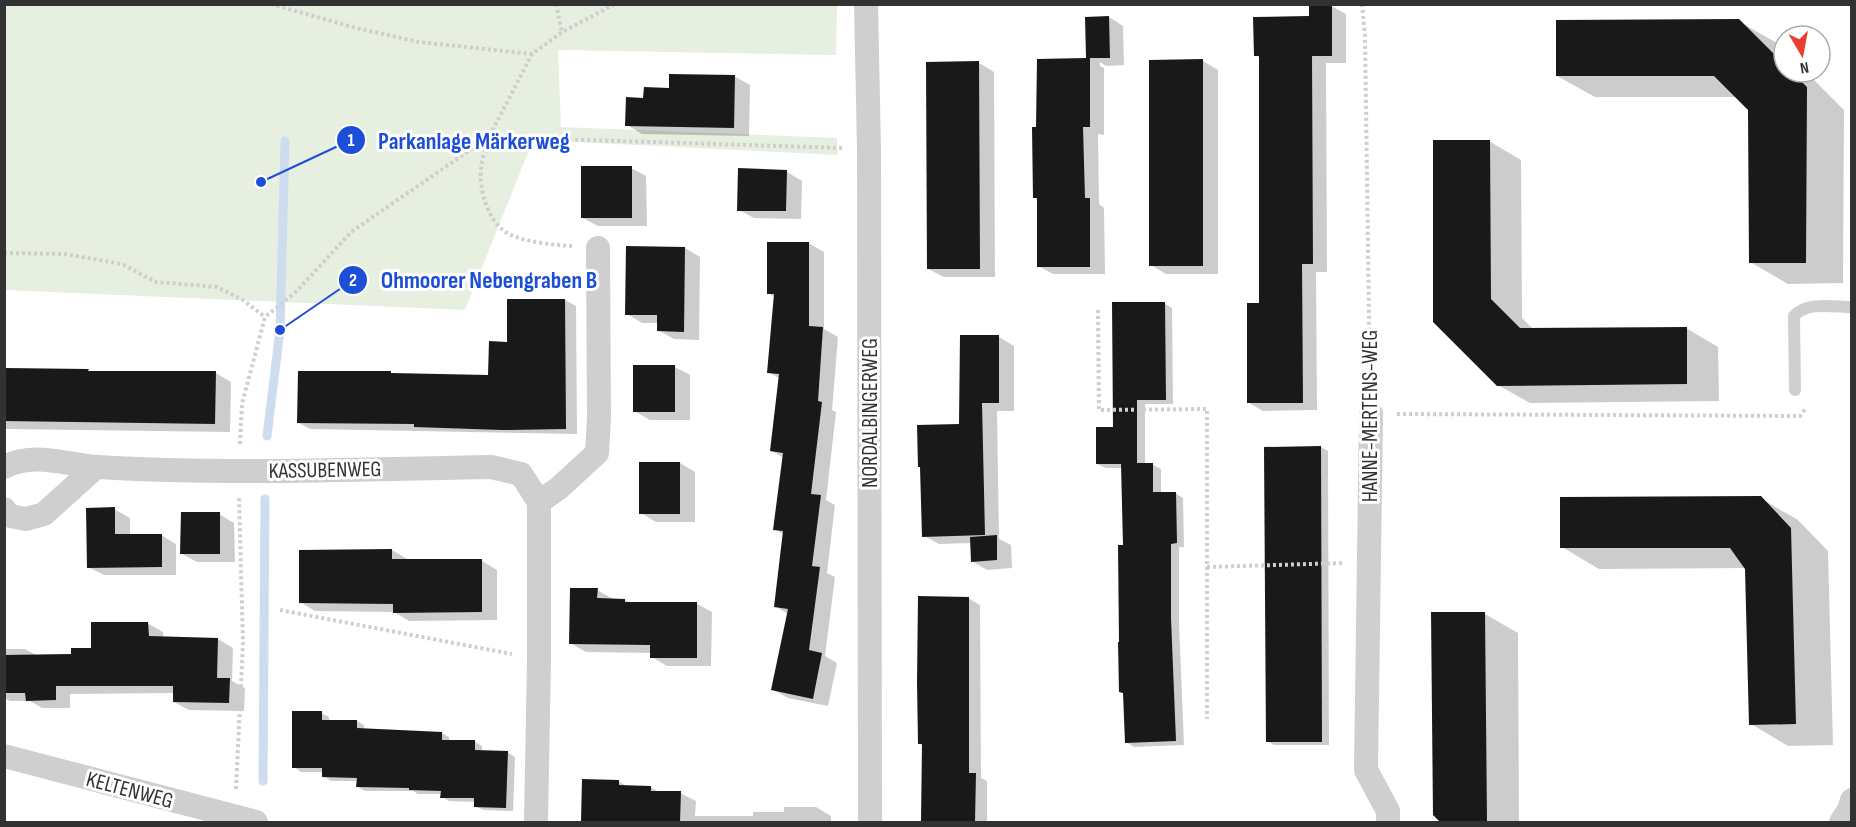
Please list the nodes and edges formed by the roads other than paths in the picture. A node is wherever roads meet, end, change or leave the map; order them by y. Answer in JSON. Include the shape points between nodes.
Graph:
{"nodes":[{"id":1,"x":866,"y":4,"type":"edge"},
{"id":2,"x":598,"y":248,"type":"road end"},
{"id":3,"x":1851,"y":307,"type":"edge"},
{"id":4,"x":1795,"y":390,"type":"road end"},
{"id":5,"x":1371,"y":414,"type":"road end"},
{"id":6,"x":4,"y":467,"type":"edge"},
{"id":7,"x":96,"y":467,"type":"junction"},
{"id":8,"x":539,"y":502,"type":"junction"},
{"id":9,"x":4,"y":508,"type":"edge"},
{"id":10,"x":4,"y":756,"type":"edge"},
{"id":11,"x":1851,"y":800,"type":"edge"},
{"id":12,"x":245,"y":820,"type":"edge"},
{"id":13,"x":536,"y":822,"type":"edge"},
{"id":14,"x":870,"y":822,"type":"edge"},
{"id":15,"x":1388,"y":822,"type":"edge"},
{"id":16,"x":1841,"y":822,"type":"edge"}],
"edges":[{"from":1,"to":14,"type":"street","name":"NORDALBINGERWEG"},
{"from":2,"to":8,"type":"street","via":[[597,453]]},
{"from":3,"to":4,"type":"lane","via":[[1812,306],[1794,316]]},
{"from":5,"to":15,"type":"street","name":"HANNE-MERTENS-WEG","via":[[1366,770],[1388,811]]},
{"from":6,"to":7,"type":"street","name":"KASSUBENWEG","via":[[18,459],[46,459]]},
{"from":7,"to":8,"type":"street","name":"KASSUBENWEG","via":[[491,467],[521,474]]},
{"from":7,"to":9,"type":"street","via":[[44,514],[26,519],[10,516]]},
{"from":8,"to":13,"type":"street"},
{"from":10,"to":12,"type":"street","name":"KELTENWEG"},
{"from":11,"to":16,"type":"street"}]}
